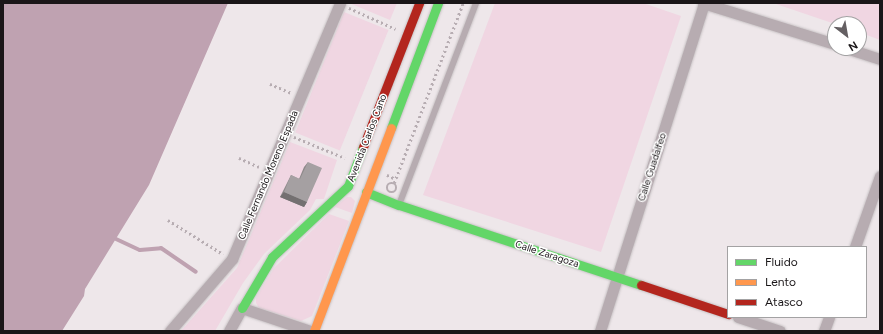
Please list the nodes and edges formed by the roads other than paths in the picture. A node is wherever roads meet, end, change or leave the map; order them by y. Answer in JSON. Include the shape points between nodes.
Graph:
{"nodes":[{"id":1,"x":419,"y":3,"type":"edge"},
{"id":2,"x":438,"y":3,"type":"edge"},
{"id":3,"x":476,"y":3,"type":"edge"},
{"id":4,"x":703,"y":3,"type":"edge"},
{"id":5,"x":339,"y":4,"type":"edge"},
{"id":6,"x":827,"y":42,"type":"edge"},
{"id":7,"x":867,"y":55,"type":"edge"},
{"id":8,"x":880,"y":59,"type":"edge"},
{"id":9,"x":880,"y":176,"type":"edge"},
{"id":10,"x":366,"y":192,"type":"junction"},
{"id":11,"x":399,"y":205,"type":"junction"},
{"id":12,"x":855,"y":246,"type":"edge"},
{"id":13,"x":618,"y":277,"type":"junction"},
{"id":14,"x":242,"y":308,"type":"junction"},
{"id":15,"x":727,"y":314,"type":"edge"},
{"id":16,"x":741,"y":318,"type":"edge"},
{"id":17,"x":829,"y":318,"type":"edge"},
{"id":18,"x":170,"y":331,"type":"edge"},
{"id":19,"x":229,"y":331,"type":"edge"},
{"id":20,"x":310,"y":331,"type":"edge"},
{"id":21,"x":314,"y":331,"type":"edge"},
{"id":22,"x":600,"y":331,"type":"edge"},
{"id":23,"x":780,"y":331,"type":"edge"},
{"id":24,"x":824,"y":331,"type":"edge"}],
"edges":[{"from":1,"to":14,"type":"street","name":"Avenida Carlos Cano","via":[[348,186],[272,258]]},
{"from":2,"to":10,"type":"street","name":"Avenida Carlos Cano"},
{"from":3,"to":11,"type":"lane"},
{"from":4,"to":6,"type":"street"},
{"from":4,"to":13,"type":"street","name":"Calle Guadalfeo"},
{"from":5,"to":18,"type":"street","name":"Calle Fernando Moreno Espada","via":[[232,260]]},
{"from":7,"to":8,"type":"street"},
{"from":9,"to":12,"type":"street"},
{"from":10,"to":11,"type":"street","name":"Calle Zaragoza"},
{"from":10,"to":21,"type":"street","name":"Avenida Carlos Cano"},
{"from":11,"to":13,"type":"street","name":"Calle Zaragoza"},
{"from":13,"to":15,"type":"street","name":"Calle Zaragoza"},
{"from":13,"to":22,"type":"street","name":"Calle Guadalfeo"},
{"from":14,"to":19,"type":"street","name":"Avenida Carlos Cano"},
{"from":14,"to":20,"type":"street"},
{"from":16,"to":23,"type":"street"},
{"from":17,"to":24,"type":"street"}]}
